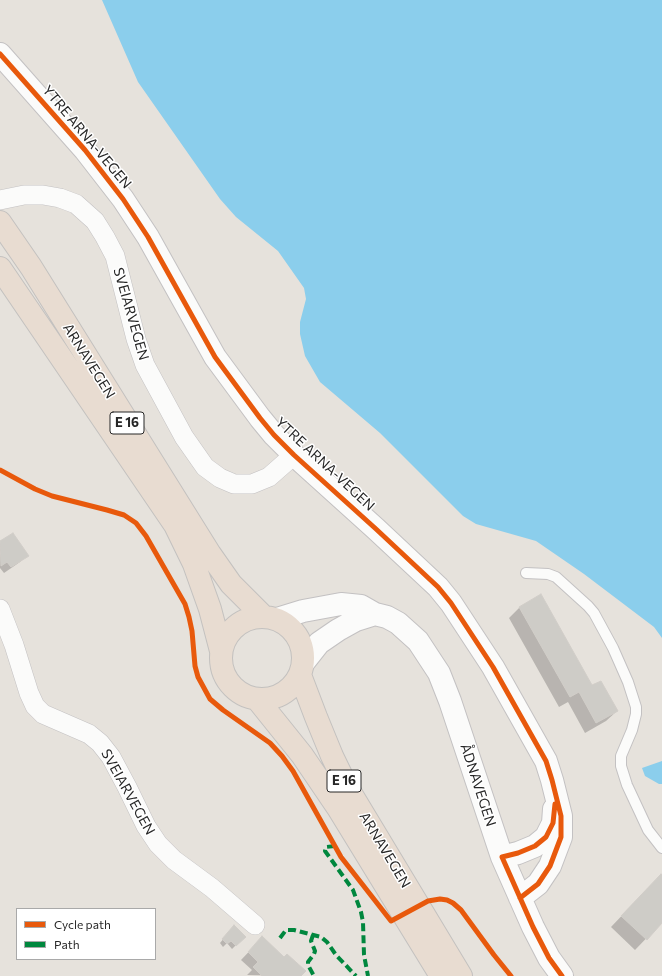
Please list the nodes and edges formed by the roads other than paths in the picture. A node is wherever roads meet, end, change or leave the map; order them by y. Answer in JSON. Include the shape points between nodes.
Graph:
{"nodes":[{"id":1,"x":0,"y":54,"type":"edge"},
{"id":2,"x":0,"y":200,"type":"edge"},
{"id":3,"x":0,"y":222,"type":"edge"},
{"id":4,"x":0,"y":268,"type":"edge"},
{"id":5,"x":294,"y":455,"type":"junction"},
{"id":6,"x":526,"y":573,"type":"dead end"},
{"id":7,"x":0,"y":609,"type":"edge"},
{"id":8,"x":375,"y":614,"type":"junction"},
{"id":9,"x":270,"y":618,"type":"junction"},
{"id":10,"x":221,"y":650,"type":"junction"},
{"id":11,"x":302,"y":669,"type":"junction"},
{"id":12,"x":257,"y":699,"type":"junction"},
{"id":13,"x":556,"y":796,"type":"junction"},
{"id":14,"x":662,"y":848,"type":"edge"},
{"id":15,"x":502,"y":857,"type":"junction"},
{"id":16,"x":520,"y":898,"type":"junction"},
{"id":17,"x":255,"y":925,"type":"dead end"},
{"id":18,"x":441,"y":976,"type":"edge"},
{"id":19,"x":461,"y":976,"type":"edge"},
{"id":20,"x":562,"y":976,"type":"edge"}],
"edges":[{"from":1,"to":5,"type":"street","name":"YTRE ARNA-VEGEN","via":[[85,150],[124,199],[215,357],[260,418]]},
{"from":2,"to":5,"type":"street","name":"SVEIARVEGEN","via":[[24,195],[60,198],[76,204],[95,221],[115,256],[145,365],[184,437],[205,466],[220,478],[234,484],[252,484],[269,477]]},
{"from":3,"to":9,"type":"highway","name":"ARNAVEGEN","number":"E 16","via":[[31,267],[210,554],[231,584]]},
{"from":4,"to":10,"type":"highway","name":"ARNAVEGEN","number":"E 16","via":[[175,525],[194,564]]},
{"from":5,"to":13,"type":"street","name":"YTRE ARNA-VEGEN","via":[[417,567],[451,603],[493,667],[546,761]]},
{"from":6,"to":14,"type":"lane","via":[[548,574],[556,578],[594,613],[613,648],[636,707],[632,730],[621,756],[621,766],[648,830]]},
{"from":7,"to":17,"type":"street","name":"SVEIARVEGEN","via":[[35,706],[43,714],[89,734],[100,743],[111,757],[146,826],[158,844],[174,860]]},
{"from":8,"to":9,"type":"street","name":"ÅDNAVEGEN","via":[[361,606],[341,604]]},
{"from":8,"to":11,"type":"street","via":[[356,620],[319,643]]},
{"from":8,"to":15,"type":"street","name":"ÅDNAVEGEN","via":[[398,623],[418,641],[439,673]]},
{"from":9,"to":10,"type":"highway","via":[[252,618],[241,622],[232,630]]},
{"from":9,"to":11,"type":"highway","number":"E 16","via":[[286,624],[295,632],[302,646]]},
{"from":10,"to":12,"type":"highway","number":"E 16","via":[[222,667],[229,683],[241,693]]},
{"from":11,"to":12,"type":"highway","via":[[293,686],[283,694],[270,699]]},
{"from":11,"to":19,"type":"highway","name":"ARNAVEGEN","number":"E 16","via":[[324,737],[347,787]]},
{"from":12,"to":18,"type":"highway","name":"ARNAVEGEN","number":"E 16","via":[[320,782]]},
{"from":13,"to":15,"type":"street","name":"YTRE ARNA-VEGEN","via":[[552,823],[546,837],[535,846]]},
{"from":13,"to":16,"type":"street","name":"YTRE ARNA-VEGEN","via":[[560,816],[559,846],[538,884]]},
{"from":15,"to":16,"type":"street","name":"ÅDNAVEGEN"},
{"from":16,"to":20,"type":"street","name":"ÅDNAVEGEN","via":[[549,958]]}]}
